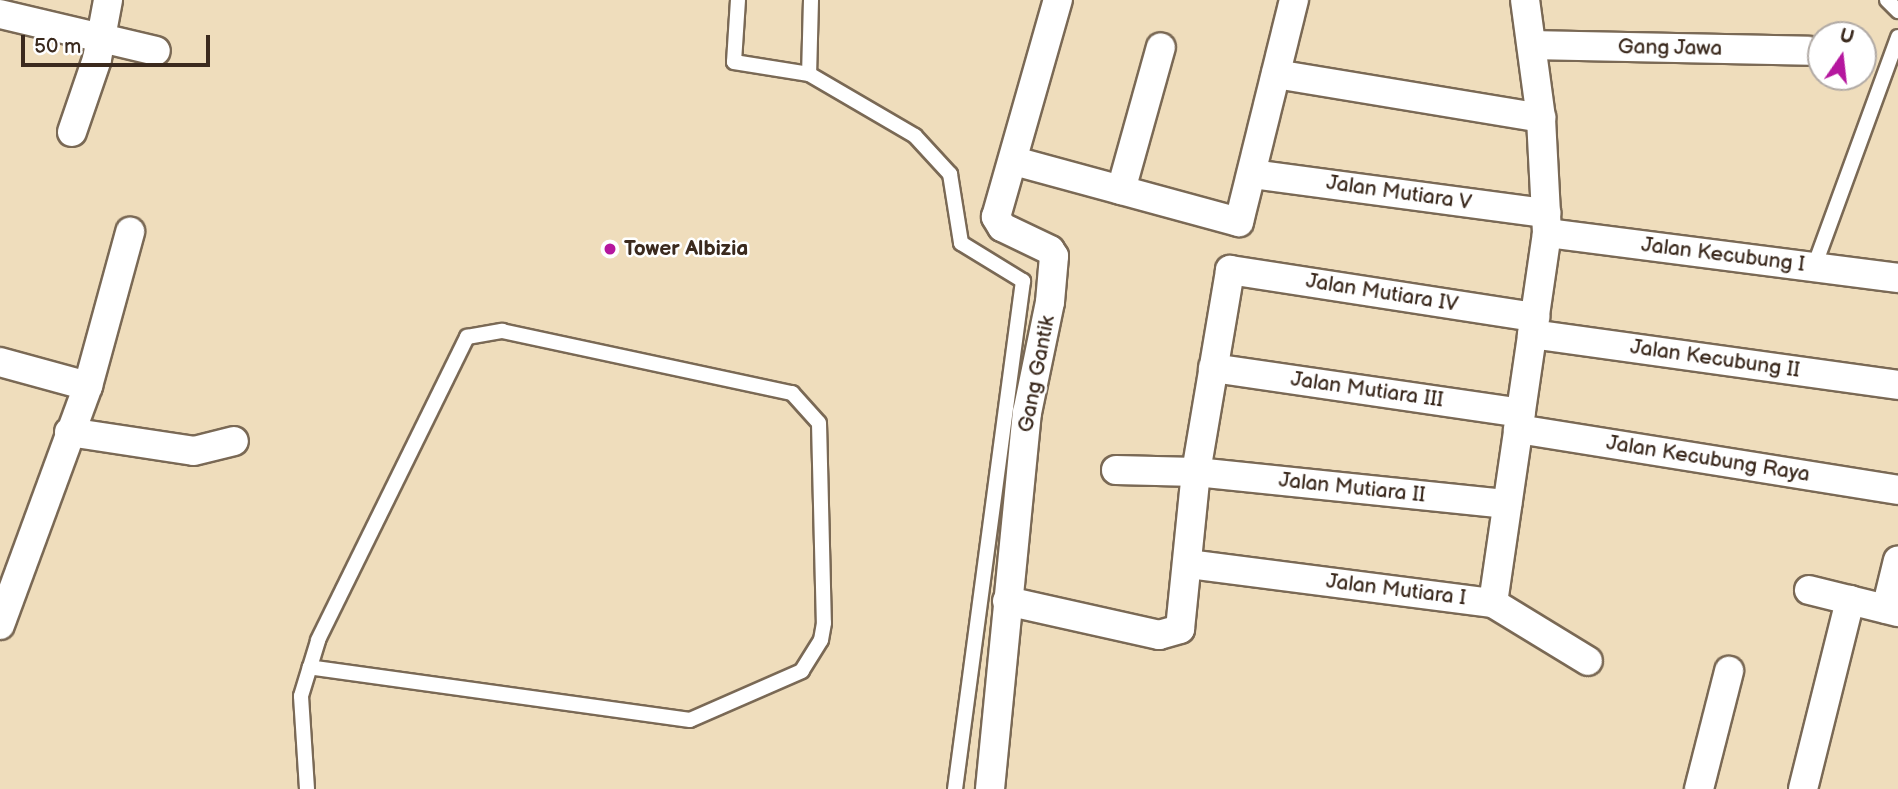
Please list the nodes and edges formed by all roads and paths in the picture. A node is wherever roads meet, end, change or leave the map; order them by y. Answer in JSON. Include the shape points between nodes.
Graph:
{"nodes":[{"id":1,"x":108,"y":0,"type":"edge"},
{"id":2,"x":738,"y":0,"type":"edge"},
{"id":3,"x":811,"y":0,"type":"edge"},
{"id":4,"x":1058,"y":0,"type":"edge"},
{"id":5,"x":1294,"y":0,"type":"edge"},
{"id":6,"x":1525,"y":0,"type":"edge"},
{"id":7,"x":1887,"y":0,"type":"edge"},
{"id":8,"x":1898,"y":11,"type":"edge"},
{"id":9,"x":0,"y":15,"type":"edge"},
{"id":10,"x":99,"y":36,"type":"junction"},
{"id":11,"x":1898,"y":37,"type":"edge"},
{"id":12,"x":1532,"y":45,"type":"junction"},
{"id":13,"x":1161,"y":47,"type":"dead end"},
{"id":14,"x":156,"y":51,"type":"dead end"},
{"id":15,"x":1807,"y":51,"type":"edge"},
{"id":16,"x":808,"y":74,"type":"junction"},
{"id":17,"x":1276,"y":74,"type":"junction"},
{"id":18,"x":1541,"y":118,"type":"junction"},
{"id":19,"x":72,"y":132,"type":"dead end"},
{"id":20,"x":1014,"y":161,"type":"junction"},
{"id":21,"x":1252,"y":174,"type":"junction"},
{"id":22,"x":1121,"y":190,"type":"junction"},
{"id":23,"x":1547,"y":223,"type":"junction"},
{"id":24,"x":130,"y":232,"type":"dead end"},
{"id":25,"x":1814,"y":267,"type":"junction"},
{"id":26,"x":1898,"y":278,"type":"edge"},
{"id":27,"x":1533,"y":325,"type":"junction"},
{"id":28,"x":0,"y":362,"type":"edge"},
{"id":29,"x":1213,"y":368,"type":"junction"},
{"id":30,"x":1898,"y":385,"type":"edge"},
{"id":31,"x":88,"y":386,"type":"junction"},
{"id":32,"x":1520,"y":421,"type":"junction"},
{"id":33,"x":69,"y":432,"type":"junction"},
{"id":34,"x":234,"y":441,"type":"dead end"},
{"id":35,"x":1116,"y":470,"type":"dead end"},
{"id":36,"x":1196,"y":472,"type":"junction"},
{"id":37,"x":1898,"y":489,"type":"edge"},
{"id":38,"x":1507,"y":504,"type":"junction"},
{"id":39,"x":1898,"y":560,"type":"edge"},
{"id":40,"x":1188,"y":564,"type":"junction"},
{"id":41,"x":11,"y":565,"type":"edge"},
{"id":42,"x":1809,"y":590,"type":"dead end"},
{"id":43,"x":1850,"y":600,"type":"junction"},
{"id":44,"x":1007,"y":601,"type":"junction"},
{"id":45,"x":1493,"y":603,"type":"junction"},
{"id":46,"x":1892,"y":610,"type":"edge"},
{"id":47,"x":0,"y":625,"type":"edge"},
{"id":48,"x":1588,"y":661,"type":"dead end"},
{"id":49,"x":310,"y":667,"type":"junction"},
{"id":50,"x":1729,"y":671,"type":"dead end"},
{"id":51,"x":307,"y":789,"type":"edge"},
{"id":52,"x":955,"y":789,"type":"edge"},
{"id":53,"x":990,"y":789,"type":"edge"},
{"id":54,"x":1699,"y":789,"type":"edge"},
{"id":55,"x":1803,"y":789,"type":"edge"}],
"edges":[{"from":1,"to":10,"type":"street"},
{"from":2,"to":16,"type":"lane","via":[[734,62]]},
{"from":3,"to":16,"type":"lane"},
{"from":4,"to":20,"type":"street","name":"Gang Gantik"},
{"from":5,"to":17,"type":"street"},
{"from":6,"to":12,"type":"street"},
{"from":7,"to":8,"type":"lane"},
{"from":9,"to":10,"type":"street"},
{"from":10,"to":14,"type":"street"},
{"from":10,"to":19,"type":"street","via":[[97,59]]},
{"from":11,"to":25,"type":"lane"},
{"from":12,"to":15,"type":"street","name":"Gang Jawa"},
{"from":12,"to":18,"type":"street"},
{"from":13,"to":22,"type":"street"},
{"from":16,"to":52,"type":"lane","via":[[915,136],[950,174],[961,243],[1023,281]]},
{"from":17,"to":18,"type":"street"},
{"from":17,"to":21,"type":"street"},
{"from":18,"to":23,"type":"street"},
{"from":20,"to":22,"type":"street"},
{"from":20,"to":44,"type":"street","name":"Gang Gantik","via":[[997,222],[1054,256],[1050,303],[1027,413]]},
{"from":21,"to":22,"type":"street","via":[[1240,222]]},
{"from":21,"to":23,"type":"street","name":"Jalan Mutiara V"},
{"from":23,"to":25,"type":"street","name":"Jalan Kecubung I"},
{"from":23,"to":27,"type":"street"},
{"from":24,"to":31,"type":"street"},
{"from":25,"to":26,"type":"street","name":"Jalan Kecubung I"},
{"from":27,"to":29,"type":"street","name":"Jalan Mutiara IV","via":[[1230,270]]},
{"from":27,"to":30,"type":"street","name":"Jalan Kecubung II"},
{"from":27,"to":32,"type":"street"},
{"from":28,"to":31,"type":"street"},
{"from":29,"to":32,"type":"street","name":"Jalan Mutiara III"},
{"from":29,"to":36,"type":"street"},
{"from":31,"to":33,"type":"street"},
{"from":32,"to":37,"type":"street","name":"Jalan Kecubung Raya"},
{"from":32,"to":38,"type":"street"},
{"from":33,"to":34,"type":"street","via":[[194,451]]},
{"from":33,"to":41,"type":"street"},
{"from":35,"to":36,"type":"street","name":"Jalan Mutiara II"},
{"from":36,"to":38,"type":"street","name":"Jalan Mutiara II"},
{"from":36,"to":40,"type":"street"},
{"from":38,"to":45,"type":"street"},
{"from":39,"to":46,"type":"street"},
{"from":40,"to":44,"type":"street","via":[[1180,629],[1168,636]]},
{"from":40,"to":45,"type":"street","name":"Jalan Mutiara I"},
{"from":41,"to":47,"type":"street"},
{"from":42,"to":43,"type":"street"},
{"from":43,"to":46,"type":"street"},
{"from":43,"to":55,"type":"street"},
{"from":44,"to":53,"type":"street","name":"Gang Gantik"},
{"from":45,"to":48,"type":"street","name":"Jalan Mutiara I"},
{"from":49,"to":49,"type":"lane","via":[[318,640],[467,337],[502,331],[792,393],[820,423],[824,623],[821,640],[802,671],[690,720]]},
{"from":49,"to":51,"type":"lane","via":[[301,696]]},
{"from":50,"to":54,"type":"street"}]}
